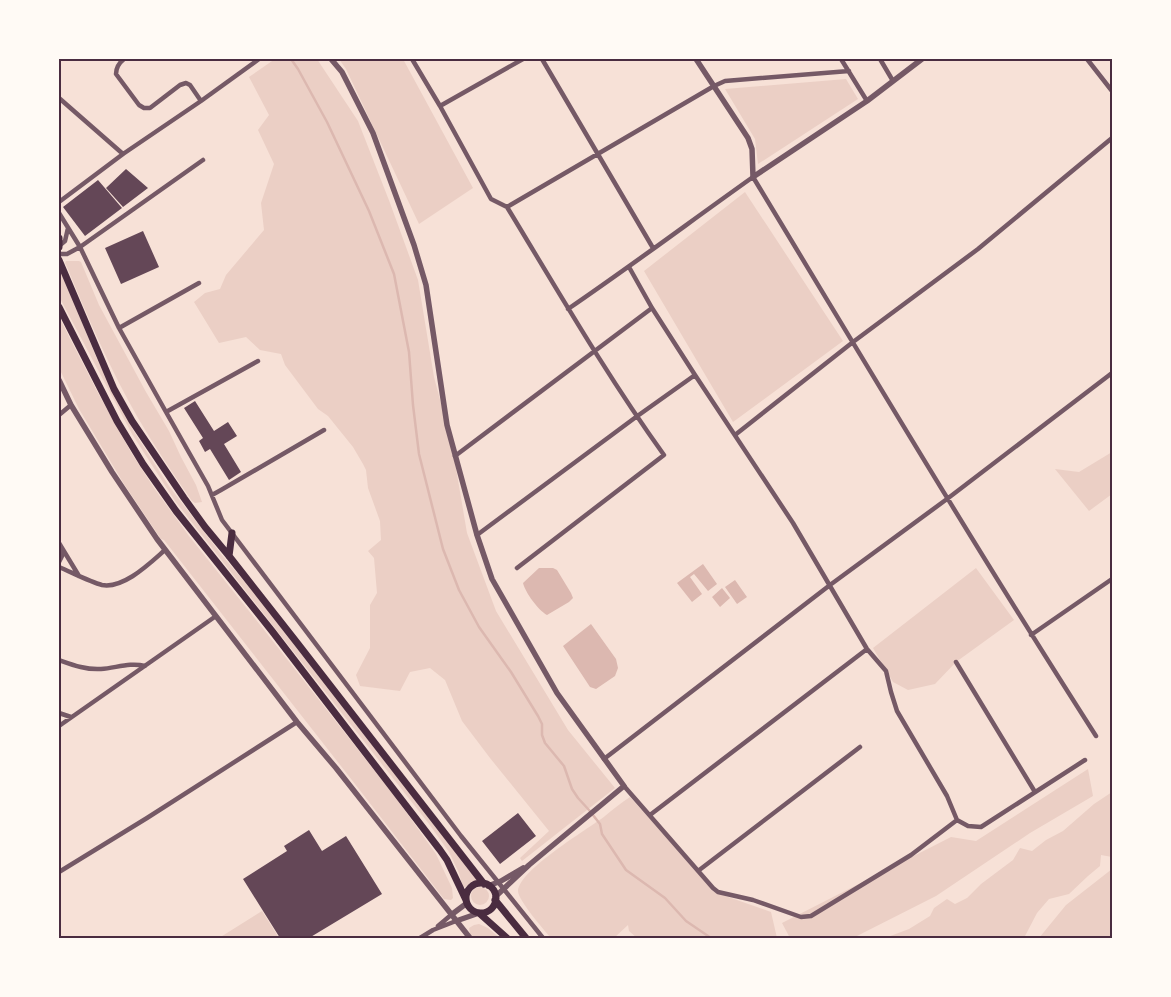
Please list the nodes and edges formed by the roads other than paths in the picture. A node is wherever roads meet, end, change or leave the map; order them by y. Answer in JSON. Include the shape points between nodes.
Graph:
{"nodes":[{"id":1,"x":259,"y":59,"type":"edge"},
{"id":2,"x":331,"y":59,"type":"edge"},
{"id":3,"x":412,"y":59,"type":"edge"},
{"id":4,"x":522,"y":59,"type":"edge"},
{"id":5,"x":542,"y":59,"type":"edge"},
{"id":6,"x":696,"y":59,"type":"edge"},
{"id":7,"x":841,"y":59,"type":"edge"},
{"id":8,"x":880,"y":59,"type":"edge"},
{"id":9,"x":922,"y":59,"type":"edge"},
{"id":10,"x":1087,"y":59,"type":"edge"},
{"id":11,"x":121,"y":60,"type":"edge"},
{"id":12,"x":849,"y":71,"type":"junction"},
{"id":13,"x":893,"y":80,"type":"junction"},
{"id":14,"x":714,"y":86,"type":"junction"},
{"id":15,"x":1112,"y":92,"type":"edge"},
{"id":16,"x":59,"y":98,"type":"edge"},
{"id":17,"x":201,"y":101,"type":"junction"},
{"id":18,"x":867,"y":101,"type":"junction"},
{"id":19,"x":440,"y":106,"type":"junction"},
{"id":20,"x":1112,"y":138,"type":"edge"},
{"id":21,"x":598,"y":153,"type":"junction"},
{"id":22,"x":123,"y":154,"type":"junction"},
{"id":23,"x":203,"y":160,"type":"dead end"},
{"id":24,"x":752,"y":177,"type":"junction"},
{"id":25,"x":59,"y":202,"type":"edge"},
{"id":26,"x":507,"y":207,"type":"junction"},
{"id":27,"x":59,"y":213,"type":"edge"},
{"id":28,"x":68,"y":228,"type":"junction"},
{"id":29,"x":59,"y":238,"type":"edge"},
{"id":30,"x":59,"y":246,"type":"edge"},
{"id":31,"x":80,"y":247,"type":"junction"},
{"id":32,"x":653,"y":248,"type":"junction"},
{"id":33,"x":59,"y":254,"type":"edge"},
{"id":34,"x":59,"y":260,"type":"edge"},
{"id":35,"x":629,"y":267,"type":"junction"},
{"id":36,"x":199,"y":284,"type":"dead end"},
{"id":37,"x":59,"y":307,"type":"edge"},
{"id":38,"x":652,"y":308,"type":"junction"},
{"id":39,"x":568,"y":309,"type":"junction"},
{"id":40,"x":120,"y":328,"type":"junction"},
{"id":41,"x":853,"y":342,"type":"junction"},
{"id":42,"x":595,"y":352,"type":"junction"},
{"id":43,"x":258,"y":361,"type":"dead end"},
{"id":44,"x":1112,"y":373,"type":"edge"},
{"id":45,"x":695,"y":375,"type":"junction"},
{"id":46,"x":59,"y":380,"type":"edge"},
{"id":47,"x":71,"y":405,"type":"junction"},
{"id":48,"x":166,"y":412,"type":"junction"},
{"id":49,"x":59,"y":415,"type":"edge"},
{"id":50,"x":636,"y":416,"type":"junction"},
{"id":51,"x":324,"y":430,"type":"dead end"},
{"id":52,"x":735,"y":434,"type":"junction"},
{"id":53,"x":455,"y":456,"type":"junction"},
{"id":54,"x":212,"y":495,"type":"junction"},
{"id":55,"x":947,"y":499,"type":"junction"},
{"id":56,"x":232,"y":533,"type":"junction"},
{"id":57,"x":477,"y":536,"type":"junction"},
{"id":58,"x":60,"y":545,"type":"edge"},
{"id":59,"x":165,"y":550,"type":"junction"},
{"id":60,"x":229,"y":556,"type":"junction"},
{"id":61,"x":59,"y":562,"type":"edge"},
{"id":62,"x":59,"y":567,"type":"edge"},
{"id":63,"x":516,"y":568,"type":"dead end"},
{"id":64,"x":78,"y":576,"type":"junction"},
{"id":65,"x":1112,"y":579,"type":"edge"},
{"id":66,"x":830,"y":585,"type":"junction"},
{"id":67,"x":216,"y":616,"type":"junction"},
{"id":68,"x":1031,"y":635,"type":"junction"},
{"id":69,"x":867,"y":649,"type":"junction"},
{"id":70,"x":59,"y":660,"type":"edge"},
{"id":71,"x":956,"y":662,"type":"dead end"},
{"id":72,"x":144,"y":666,"type":"junction"},
{"id":73,"x":59,"y":713,"type":"edge"},
{"id":74,"x":71,"y":717,"type":"junction"},
{"id":75,"x":297,"y":722,"type":"junction"},
{"id":76,"x":59,"y":726,"type":"edge"},
{"id":77,"x":1096,"y":736,"type":"dead end"},
{"id":78,"x":860,"y":747,"type":"dead end"},
{"id":79,"x":604,"y":759,"type":"junction"},
{"id":80,"x":1084,"y":760,"type":"dead end"},
{"id":81,"x":624,"y":786,"type":"junction"},
{"id":82,"x":1035,"y":792,"type":"junction"},
{"id":83,"x":650,"y":815,"type":"junction"},
{"id":84,"x":957,"y":820,"type":"junction"},
{"id":85,"x":529,"y":864,"type":"junction"},
{"id":86,"x":698,"y":871,"type":"junction"},
{"id":87,"x":59,"y":872,"type":"edge"},
{"id":88,"x":498,"y":882,"type":"junction"},
{"id":89,"x":486,"y":885,"type":"junction"},
{"id":90,"x":504,"y":890,"type":"junction"},
{"id":91,"x":495,"y":899,"type":"junction"},
{"id":92,"x":466,"y":901,"type":"junction"},
{"id":93,"x":479,"y":913,"type":"junction"},
{"id":94,"x":451,"y":915,"type":"junction"},
{"id":95,"x":456,"y":920,"type":"junction"},
{"id":96,"x":434,"y":930,"type":"junction"},
{"id":97,"x":420,"y":938,"type":"edge"},
{"id":98,"x":470,"y":938,"type":"edge"},
{"id":99,"x":507,"y":938,"type":"edge"},
{"id":100,"x":526,"y":938,"type":"edge"},
{"id":101,"x":543,"y":938,"type":"edge"}],
"edges":[{"from":1,"to":17,"type":"street"},
{"from":2,"to":53,"type":"street","via":[[342,72],[373,133],[414,245],[426,285],[447,425]]},
{"from":3,"to":19,"type":"street"},
{"from":4,"to":19,"type":"street"},
{"from":5,"to":21,"type":"street"},
{"from":6,"to":14,"type":"street"},
{"from":7,"to":12,"type":"street"},
{"from":8,"to":13,"type":"street"},
{"from":9,"to":13,"type":"street"},
{"from":10,"to":15,"type":"street"},
{"from":11,"to":17,"type":"street","via":[[116,74],[144,108],[150,108],[186,83]]},
{"from":12,"to":14,"type":"street","via":[[725,81]]},
{"from":12,"to":18,"type":"street"},
{"from":13,"to":18,"type":"street"},
{"from":14,"to":21,"type":"street"},
{"from":14,"to":24,"type":"street","via":[[748,138],[752,149]]},
{"from":16,"to":22,"type":"street"},
{"from":17,"to":22,"type":"street"},
{"from":18,"to":24,"type":"street"},
{"from":19,"to":26,"type":"street","via":[[492,199]]},
{"from":20,"to":41,"type":"street","via":[[978,249]]},
{"from":21,"to":26,"type":"street"},
{"from":21,"to":32,"type":"street"},
{"from":22,"to":25,"type":"street"},
{"from":23,"to":31,"type":"street"},
{"from":24,"to":32,"type":"street"},
{"from":24,"to":41,"type":"street"},
{"from":26,"to":39,"type":"street"},
{"from":27,"to":28,"type":"street"},
{"from":28,"to":30,"type":"street","via":[[65,241]]},
{"from":28,"to":31,"type":"street"},
{"from":29,"to":30,"type":"main road"},
{"from":31,"to":33,"type":"street","via":[[67,254]]},
{"from":31,"to":40,"type":"street"},
{"from":32,"to":35,"type":"street"},
{"from":34,"to":60,"type":"main road","via":[[114,389],[132,421],[184,498]]},
{"from":35,"to":38,"type":"street"},
{"from":35,"to":39,"type":"street"},
{"from":36,"to":40,"type":"street"},
{"from":37,"to":92,"type":"main road","via":[[118,421],[154,479],[440,850]]},
{"from":38,"to":42,"type":"street"},
{"from":38,"to":45,"type":"street"},
{"from":39,"to":42,"type":"street"},
{"from":40,"to":48,"type":"street"},
{"from":41,"to":52,"type":"street"},
{"from":41,"to":55,"type":"street"},
{"from":42,"to":50,"type":"street"},
{"from":42,"to":53,"type":"street"},
{"from":43,"to":48,"type":"street"},
{"from":44,"to":55,"type":"street"},
{"from":45,"to":50,"type":"street"},
{"from":45,"to":52,"type":"street"},
{"from":46,"to":47,"type":"street"},
{"from":47,"to":49,"type":"street"},
{"from":47,"to":59,"type":"street"},
{"from":48,"to":54,"type":"street"},
{"from":50,"to":57,"type":"street"},
{"from":50,"to":63,"type":"street","via":[[664,455]]},
{"from":51,"to":54,"type":"street"},
{"from":52,"to":66,"type":"street"},
{"from":53,"to":57,"type":"street"},
{"from":54,"to":56,"type":"street","via":[[222,520]]},
{"from":55,"to":66,"type":"street"},
{"from":55,"to":68,"type":"street"},
{"from":56,"to":60,"type":"main road"},
{"from":56,"to":88,"type":"street"},
{"from":57,"to":79,"type":"street","via":[[492,579],[505,603],[557,693]]},
{"from":58,"to":61,"type":"street","via":[[62,556]]},
{"from":58,"to":64,"type":"street"},
{"from":59,"to":64,"type":"street","via":[[120,584],[103,585]]},
{"from":59,"to":67,"type":"street"},
{"from":60,"to":89,"type":"main road"},
{"from":62,"to":64,"type":"street"},
{"from":65,"to":68,"type":"street"},
{"from":66,"to":69,"type":"street"},
{"from":66,"to":79,"type":"street"},
{"from":67,"to":72,"type":"street"},
{"from":67,"to":75,"type":"street"},
{"from":68,"to":77,"type":"street"},
{"from":69,"to":83,"type":"street"},
{"from":69,"to":84,"type":"street","via":[[886,671],[897,711],[947,796]]},
{"from":70,"to":72,"type":"street","via":[[83,669]]},
{"from":71,"to":82,"type":"street"},
{"from":72,"to":74,"type":"street"},
{"from":73,"to":74,"type":"street"},
{"from":74,"to":76,"type":"street"},
{"from":75,"to":87,"type":"street"},
{"from":75,"to":94,"type":"street"},
{"from":78,"to":86,"type":"street"},
{"from":79,"to":81,"type":"street"},
{"from":80,"to":82,"type":"street"},
{"from":81,"to":83,"type":"street"},
{"from":81,"to":85,"type":"street"},
{"from":82,"to":84,"type":"street","via":[[981,826],[968,826]]},
{"from":83,"to":86,"type":"street"},
{"from":84,"to":86,"type":"street","via":[[912,855],[811,916],[802,917],[718,892]]},
{"from":85,"to":88,"type":"street"},
{"from":85,"to":90,"type":"street"},
{"from":88,"to":89,"type":"street"},
{"from":88,"to":90,"type":"street"},
{"from":89,"to":91,"type":"main road","via":[[493,890]]},
{"from":89,"to":92,"type":"main road","via":[[472,886]]},
{"from":90,"to":91,"type":"street"},
{"from":90,"to":101,"type":"street"},
{"from":91,"to":93,"type":"main road","via":[[488,911]]},
{"from":91,"to":100,"type":"main road"},
{"from":92,"to":93,"type":"main road"},
{"from":92,"to":94,"type":"street"},
{"from":93,"to":95,"type":"street"},
{"from":93,"to":99,"type":"main road"},
{"from":94,"to":95,"type":"street"},
{"from":94,"to":96,"type":"street"},
{"from":95,"to":96,"type":"street"},
{"from":95,"to":98,"type":"street"},
{"from":96,"to":97,"type":"street"}]}
